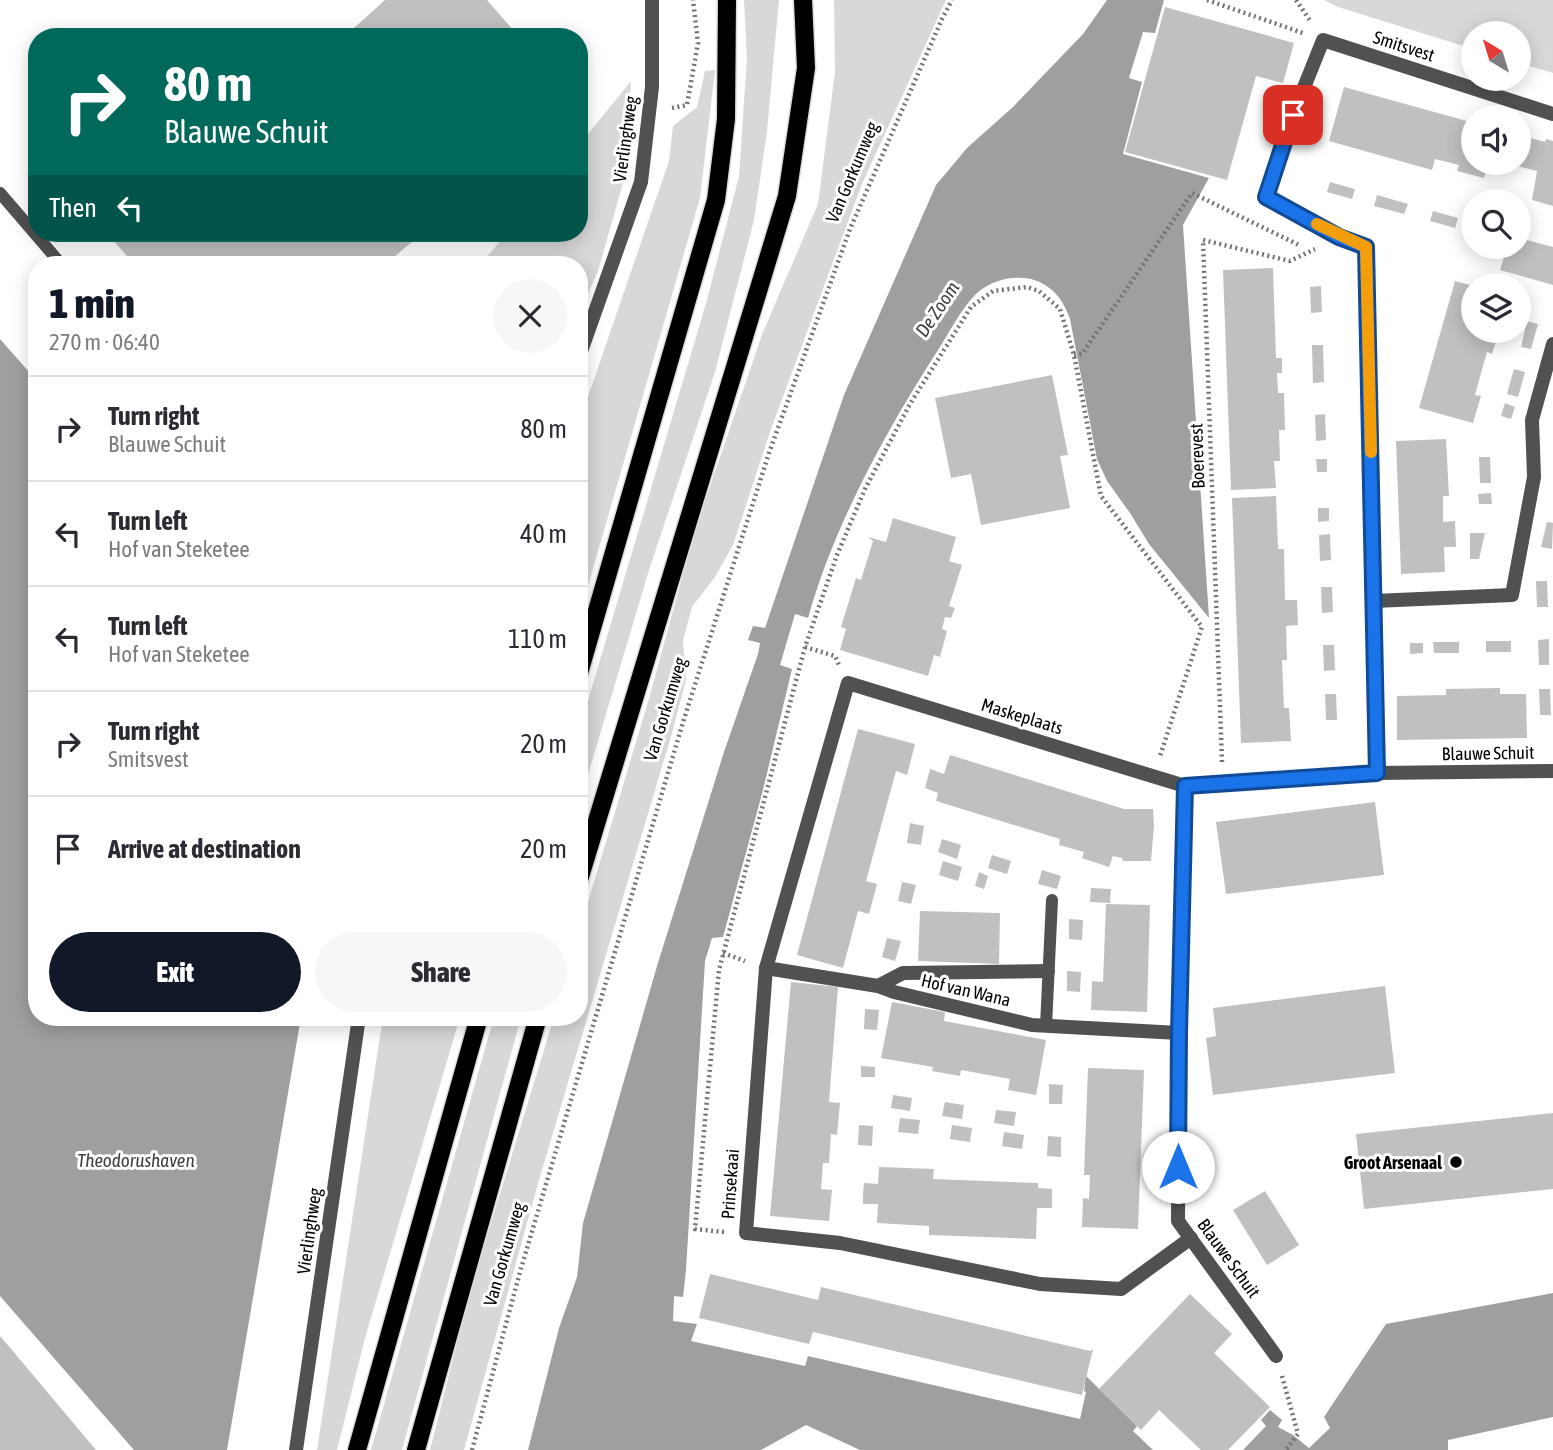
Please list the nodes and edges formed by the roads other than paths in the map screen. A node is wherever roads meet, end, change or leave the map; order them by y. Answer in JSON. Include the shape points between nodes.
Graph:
{"nodes":[{"id":1,"x":652,"y":0,"type":"edge"},
{"id":2,"x":727,"y":0,"type":"edge"},
{"id":3,"x":803,"y":0,"type":"edge"},
{"id":4,"x":1553,"y":114,"type":"edge"},
{"id":5,"x":0,"y":193,"type":"edge"},
{"id":6,"x":28,"y":226,"type":"edge"},
{"id":7,"x":42,"y":242,"type":"edge"},
{"id":8,"x":54,"y":256,"type":"edge"},
{"id":9,"x":588,"y":332,"type":"edge"},
{"id":10,"x":1553,"y":344,"type":"edge"},
{"id":11,"x":1374,"y":601,"type":"junction"},
{"id":12,"x":588,"y":642,"type":"edge"},
{"id":13,"x":848,"y":683,"type":"joint"},
{"id":14,"x":1553,"y":771,"type":"edge"},
{"id":15,"x":1377,"y":773,"type":"junction"},
{"id":16,"x":1185,"y":786,"type":"junction"},
{"id":17,"x":588,"y":850,"type":"edge"},
{"id":18,"x":1052,"y":900,"type":"dead end"},
{"id":19,"x":766,"y":968,"type":"junction"},
{"id":20,"x":1048,"y":971,"type":"junction"},
{"id":21,"x":877,"y":985,"type":"junction"},
{"id":22,"x":358,"y":1026,"type":"edge"},
{"id":23,"x":475,"y":1026,"type":"edge"},
{"id":24,"x":535,"y":1026,"type":"edge"},
{"id":25,"x":1046,"y":1026,"type":"junction"},
{"id":26,"x":1179,"y":1033,"type":"junction"},
{"id":27,"x":1191,"y":1238,"type":"junction"},
{"id":28,"x":1276,"y":1356,"type":"road end"},
{"id":29,"x":296,"y":1450,"type":"edge"},
{"id":30,"x":357,"y":1450,"type":"edge"},
{"id":31,"x":416,"y":1450,"type":"edge"}],
"edges":[{"from":1,"to":9,"type":"street","name":"Vierlinghweg","via":[[652,87],[641,182]]},
{"from":2,"to":12,"type":"main road","via":[[726,119],[716,200]]},
{"from":3,"to":17,"type":"main road","name":"Van Gorkumweg","via":[[806,68],[787,196]]},
{"from":4,"to":11,"type":"street","name":"Smitsvest","via":[[1323,40],[1293,115],[1266,197],[1366,247]]},
{"from":5,"to":6,"type":"lane"},
{"from":7,"to":8,"type":"lane"},
{"from":10,"to":11,"type":"street","via":[[1532,420],[1534,477],[1512,595]]},
{"from":11,"to":15,"type":"street"},
{"from":13,"to":16,"type":"street","name":"Maskeplaats"},
{"from":13,"to":19,"type":"street","name":"Prinsekaai"},
{"from":14,"to":15,"type":"street","name":"Blauwe Schuit"},
{"from":15,"to":16,"type":"street","name":"Blauwe Schuit"},
{"from":16,"to":26,"type":"street","name":"Blauwe Schuit"},
{"from":18,"to":20,"type":"lane"},
{"from":19,"to":21,"type":"street","name":"Hof van Wana"},
{"from":19,"to":27,"type":"street","name":"Prinsekaai","via":[[746,1233],[840,1243],[1040,1284],[1121,1289]]},
{"from":20,"to":21,"type":"street","name":"Hof van Wana","via":[[903,973]]},
{"from":20,"to":25,"type":"lane"},
{"from":21,"to":25,"type":"street","name":"Hof van Wana"},
{"from":22,"to":29,"type":"street","name":"Vierlinghweg"},
{"from":23,"to":30,"type":"main road"},
{"from":24,"to":31,"type":"main road","name":"Van Gorkumweg"},
{"from":25,"to":26,"type":"street","name":"Hof van Wana"},
{"from":26,"to":27,"type":"street","name":"Blauwe Schuit","via":[[1178,1221]]},
{"from":27,"to":28,"type":"street","name":"Blauwe Schuit"}]}
